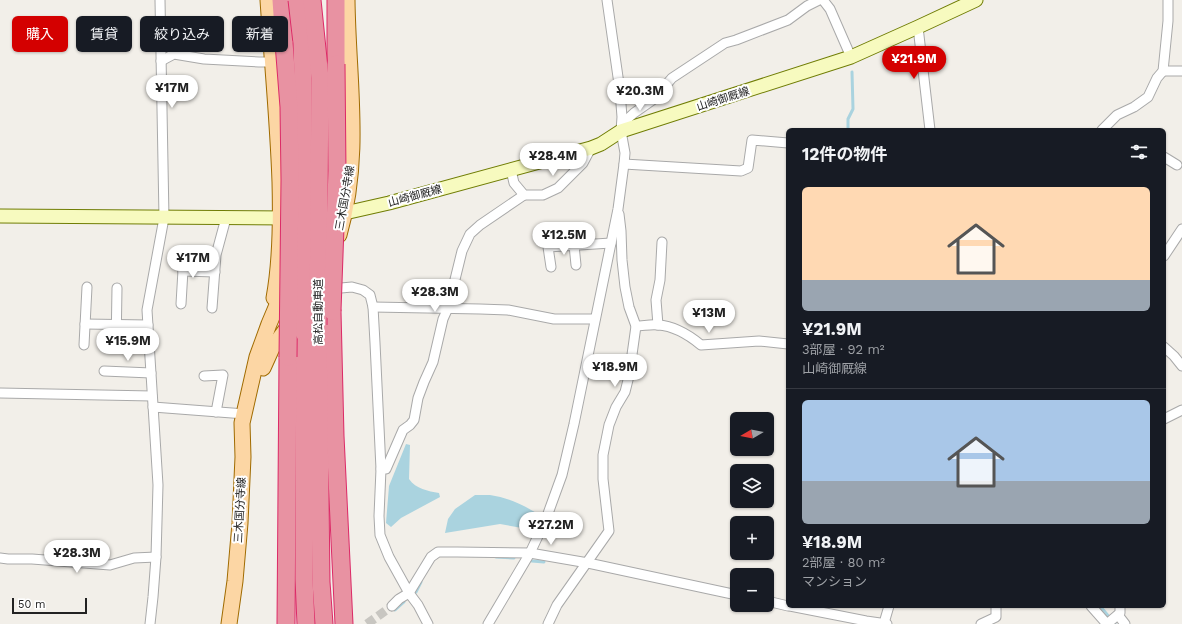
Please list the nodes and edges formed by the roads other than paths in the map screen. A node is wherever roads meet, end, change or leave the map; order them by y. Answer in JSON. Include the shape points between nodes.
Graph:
{"nodes":[{"id":1,"x":160,"y":0,"type":"edge"},
{"id":2,"x":268,"y":0,"type":"edge"},
{"id":3,"x":281,"y":0,"type":"edge"},
{"id":4,"x":290,"y":0,"type":"edge"},
{"id":5,"x":297,"y":0,"type":"edge"},
{"id":6,"x":312,"y":0,"type":"edge"},
{"id":7,"x":336,"y":0,"type":"edge"},
{"id":8,"x":347,"y":0,"type":"edge"},
{"id":9,"x":607,"y":0,"type":"edge"},
{"id":10,"x":819,"y":0,"type":"edge"},
{"id":11,"x":823,"y":0,"type":"edge"},
{"id":12,"x":976,"y":0,"type":"edge"},
{"id":13,"x":1168,"y":0,"type":"edge"},
{"id":14,"x":918,"y":27,"type":"junction"},
{"id":15,"x":851,"y":57,"type":"junction"},
{"id":16,"x":161,"y":61,"type":"junction"},
{"id":17,"x":272,"y":62,"type":"junction"},
{"id":18,"x":1163,"y":71,"type":"junction"},
{"id":19,"x":1182,"y":71,"type":"edge"},
{"id":20,"x":621,"y":128,"type":"junction"},
{"id":21,"x":930,"y":128,"type":"edge"},
{"id":22,"x":1107,"y":128,"type":"edge"},
{"id":23,"x":786,"y":143,"type":"edge"},
{"id":24,"x":592,"y":148,"type":"junction"},
{"id":25,"x":1166,"y":158,"type":"edge"},
{"id":26,"x":624,"y":164,"type":"junction"},
{"id":27,"x":1178,"y":165,"type":"dead end"},
{"id":28,"x":512,"y":170,"type":"junction"},
{"id":29,"x":524,"y":195,"type":"junction"},
{"id":30,"x":618,"y":209,"type":"junction"},
{"id":31,"x":345,"y":214,"type":"junction"},
{"id":32,"x":0,"y":216,"type":"edge"},
{"id":33,"x":164,"y":218,"type":"junction"},
{"id":34,"x":226,"y":218,"type":"junction"},
{"id":35,"x":281,"y":218,"type":"junction"},
{"id":36,"x":302,"y":218,"type":"junction"},
{"id":37,"x":1182,"y":229,"type":"edge"},
{"id":38,"x":662,"y":242,"type":"dead end"},
{"id":39,"x":611,"y":243,"type":"junction"},
{"id":40,"x":574,"y":245,"type":"junction"},
{"id":41,"x":184,"y":252,"type":"dead end"},
{"id":42,"x":1166,"y":253,"type":"edge"},
{"id":43,"x":576,"y":265,"type":"dead end"},
{"id":44,"x":551,"y":267,"type":"dead end"},
{"id":45,"x":183,"y":271,"type":"junction"},
{"id":46,"x":215,"y":272,"type":"junction"},
{"id":47,"x":87,"y":287,"type":"dead end"},
{"id":48,"x":117,"y":288,"type":"dead end"},
{"id":49,"x":312,"y":290,"type":"junction"},
{"id":50,"x":181,"y":304,"type":"dead end"},
{"id":51,"x":373,"y":307,"type":"junction"},
{"id":52,"x":212,"y":308,"type":"dead end"},
{"id":53,"x":448,"y":308,"type":"junction"},
{"id":54,"x":595,"y":319,"type":"junction"},
{"id":55,"x":85,"y":324,"type":"junction"},
{"id":56,"x":116,"y":324,"type":"junction"},
{"id":57,"x":269,"y":324,"type":"junction"},
{"id":58,"x":148,"y":325,"type":"junction"},
{"id":59,"x":658,"y":325,"type":"junction"},
{"id":60,"x":636,"y":326,"type":"junction"},
{"id":61,"x":311,"y":329,"type":"junction"},
{"id":62,"x":786,"y":344,"type":"edge"},
{"id":63,"x":84,"y":345,"type":"dead end"},
{"id":64,"x":116,"y":348,"type":"dead end"},
{"id":65,"x":1166,"y":349,"type":"edge"},
{"id":66,"x":1182,"y":366,"type":"edge"},
{"id":67,"x":104,"y":371,"type":"dead end"},
{"id":68,"x":151,"y":373,"type":"junction"},
{"id":69,"x":204,"y":376,"type":"dead end"},
{"id":70,"x":0,"y":393,"type":"edge"},
{"id":71,"x":152,"y":396,"type":"junction"},
{"id":72,"x":249,"y":396,"type":"junction"},
{"id":73,"x":153,"y":407,"type":"junction"},
{"id":74,"x":1182,"y":410,"type":"edge"},
{"id":75,"x":216,"y":412,"type":"junction"},
{"id":76,"x":245,"y":414,"type":"junction"},
{"id":77,"x":1166,"y":418,"type":"edge"},
{"id":78,"x":381,"y":469,"type":"junction"},
{"id":79,"x":530,"y":553,"type":"junction"},
{"id":80,"x":156,"y":557,"type":"junction"},
{"id":81,"x":0,"y":558,"type":"edge"},
{"id":82,"x":588,"y":563,"type":"junction"},
{"id":83,"x":409,"y":593,"type":"junction"},
{"id":84,"x":730,"y":594,"type":"edge"},
{"id":85,"x":774,"y":603,"type":"edge"},
{"id":86,"x":786,"y":605,"type":"edge"},
{"id":87,"x":392,"y":606,"type":"tunnel mouth"},
{"id":88,"x":799,"y":608,"type":"edge"},
{"id":89,"x":889,"y":608,"type":"edge"},
{"id":90,"x":996,"y":608,"type":"edge"},
{"id":91,"x":1094,"y":608,"type":"edge"},
{"id":92,"x":1112,"y":619,"type":"edge"},
{"id":93,"x":150,"y":624,"type":"edge"},
{"id":94,"x":229,"y":624,"type":"edge"},
{"id":95,"x":286,"y":624,"type":"edge"},
{"id":96,"x":306,"y":624,"type":"edge"},
{"id":97,"x":324,"y":624,"type":"edge"},
{"id":98,"x":344,"y":624,"type":"edge"},
{"id":99,"x":428,"y":624,"type":"edge"},
{"id":100,"x":488,"y":624,"type":"edge"},
{"id":101,"x":548,"y":624,"type":"edge"},
{"id":102,"x":886,"y":624,"type":"edge"},
{"id":103,"x":981,"y":624,"type":"edge"},
{"id":104,"x":1125,"y":624,"type":"edge"}],
"edges":[{"from":1,"to":16,"type":"street"},
{"from":2,"to":17,"type":"main road"},
{"from":3,"to":95,"type":"highway","bridge":true,"via":[[289,107],[290,180]]},
{"from":4,"to":36,"type":"main road","name":"三木国分寺線"},
{"from":5,"to":61,"type":"highway","name":"高松自動車道","bridge":true,"via":[[302,43]]},
{"from":6,"to":61,"type":"highway","name":"高松自動車道","bridge":true,"via":[[320,78]]},
{"from":7,"to":98,"type":"highway","bridge":true,"via":[[337,171],[332,310]]},
{"from":8,"to":31,"type":"main road","name":"三木国分寺線","via":[[353,141]]},
{"from":9,"to":20,"type":"street","via":[[620,91]]},
{"from":10,"to":20,"type":"street","via":[[788,20],[725,43],[672,78],[654,99]]},
{"from":11,"to":15,"type":"street","via":[[830,9]]},
{"from":12,"to":14,"type":"main road","name":"山崎御厩線"},
{"from":13,"to":18,"type":"street"},
{"from":14,"to":15,"type":"main road","name":"山崎御厩線"},
{"from":14,"to":21,"type":"street"},
{"from":15,"to":20,"type":"main road","name":"山崎御厩線"},
{"from":16,"to":17,"type":"street","via":[[174,54],[204,59]]},
{"from":16,"to":33,"type":"street"},
{"from":17,"to":35,"type":"main road"},
{"from":18,"to":19,"type":"street"},
{"from":18,"to":22,"type":"street","via":[[1148,97],[1117,115]]},
{"from":20,"to":24,"type":"main road","name":"山崎御厩線"},
{"from":20,"to":26,"type":"street"},
{"from":23,"to":26,"type":"street","via":[[752,140],[748,168],[741,171]]},
{"from":24,"to":28,"type":"main road","name":"山崎御厩線"},
{"from":24,"to":29,"type":"street","via":[[583,163],[558,188],[543,195]]},
{"from":25,"to":27,"type":"street"},
{"from":26,"to":30,"type":"street"},
{"from":28,"to":29,"type":"street","via":[[514,182]]},
{"from":28,"to":31,"type":"main road","name":"山崎御厩線"},
{"from":29,"to":53,"type":"street","via":[[470,234],[462,251]]},
{"from":30,"to":39,"type":"street"},
{"from":30,"to":60,"type":"street","via":[[625,287]]},
{"from":31,"to":36,"type":"main road","name":"山崎御厩線"},
{"from":31,"to":49,"type":"main road","name":"三木国分寺線","via":[[328,268]]},
{"from":32,"to":33,"type":"main road","name":"山崎御厩線"},
{"from":33,"to":34,"type":"main road","name":"山崎御厩線"},
{"from":33,"to":58,"type":"street","via":[[149,292]]},
{"from":34,"to":35,"type":"main road","name":"山崎御厩線"},
{"from":34,"to":46,"type":"street","via":[[216,256]]},
{"from":35,"to":36,"type":"main road","name":"山崎御厩線"},
{"from":35,"to":57,"type":"main road","via":[[277,285]]},
{"from":36,"to":57,"type":"main road","name":"三木国分寺線","via":[[300,244]]},
{"from":37,"to":42,"type":"street"},
{"from":38,"to":59,"type":"street","via":[[656,300]]},
{"from":39,"to":40,"type":"street"},
{"from":39,"to":54,"type":"street"},
{"from":40,"to":43,"type":"street"},
{"from":40,"to":44,"type":"street","via":[[548,247]]},
{"from":41,"to":45,"type":"street"},
{"from":45,"to":46,"type":"street"},
{"from":45,"to":50,"type":"street"},
{"from":46,"to":52,"type":"street"},
{"from":47,"to":55,"type":"street"},
{"from":48,"to":56,"type":"street"},
{"from":49,"to":51,"type":"street","via":[[352,287],[363,290],[370,295]]},
{"from":49,"to":72,"type":"main road","name":"三木国分寺線","via":[[272,348]]},
{"from":51,"to":53,"type":"street"},
{"from":51,"to":78,"type":"street"},
{"from":53,"to":54,"type":"street","via":[[508,310],[554,319]]},
{"from":53,"to":78,"type":"street","via":[[433,362],[418,398],[414,420],[403,430],[386,469]]},
{"from":54,"to":79,"type":"street","via":[[562,475]]},
{"from":55,"to":56,"type":"street"},
{"from":55,"to":63,"type":"street"},
{"from":56,"to":58,"type":"street"},
{"from":56,"to":64,"type":"street"},
{"from":57,"to":72,"type":"main road","name":"三木国分寺線"},
{"from":58,"to":68,"type":"street"},
{"from":59,"to":60,"type":"street"},
{"from":59,"to":62,"type":"street","via":[[675,328],[702,345],[759,341]]},
{"from":60,"to":82,"type":"street","via":[[625,392],[609,425],[603,455],[609,531]]},
{"from":61,"to":96,"type":"highway","name":"高松自動車道","via":[[304,579]]},
{"from":61,"to":97,"type":"highway","name":"高松自動車道","via":[[320,582]]},
{"from":65,"to":66,"type":"street"},
{"from":67,"to":68,"type":"street"},
{"from":68,"to":71,"type":"street"},
{"from":69,"to":75,"type":"street","via":[[223,375]]},
{"from":70,"to":71,"type":"street"},
{"from":71,"to":73,"type":"street"},
{"from":72,"to":76,"type":"main road","name":"三木国分寺線"},
{"from":73,"to":75,"type":"street"},
{"from":73,"to":80,"type":"street","via":[[158,485]]},
{"from":74,"to":77,"type":"street"},
{"from":75,"to":76,"type":"street"},
{"from":76,"to":94,"type":"main road","name":"三木国分寺線","via":[[242,423],[240,523]]},
{"from":78,"to":83,"type":"street","via":[[380,535],[389,558]]},
{"from":79,"to":82,"type":"street"},
{"from":79,"to":83,"type":"street","via":[[438,552],[426,564]]},
{"from":79,"to":100,"type":"street"},
{"from":80,"to":81,"type":"street","via":[[134,558],[110,566]]},
{"from":80,"to":93,"type":"street"},
{"from":82,"to":84,"type":"street"},
{"from":82,"to":101,"type":"street","via":[[557,605]]},
{"from":83,"to":87,"type":"street"},
{"from":83,"to":99,"type":"street"},
{"from":85,"to":86,"type":"street"},
{"from":88,"to":102,"type":"street"},
{"from":89,"to":102,"type":"street"},
{"from":90,"to":103,"type":"street","via":[[996,617]]},
{"from":91,"to":92,"type":"street"},
{"from":92,"to":104,"type":"street"}]}
